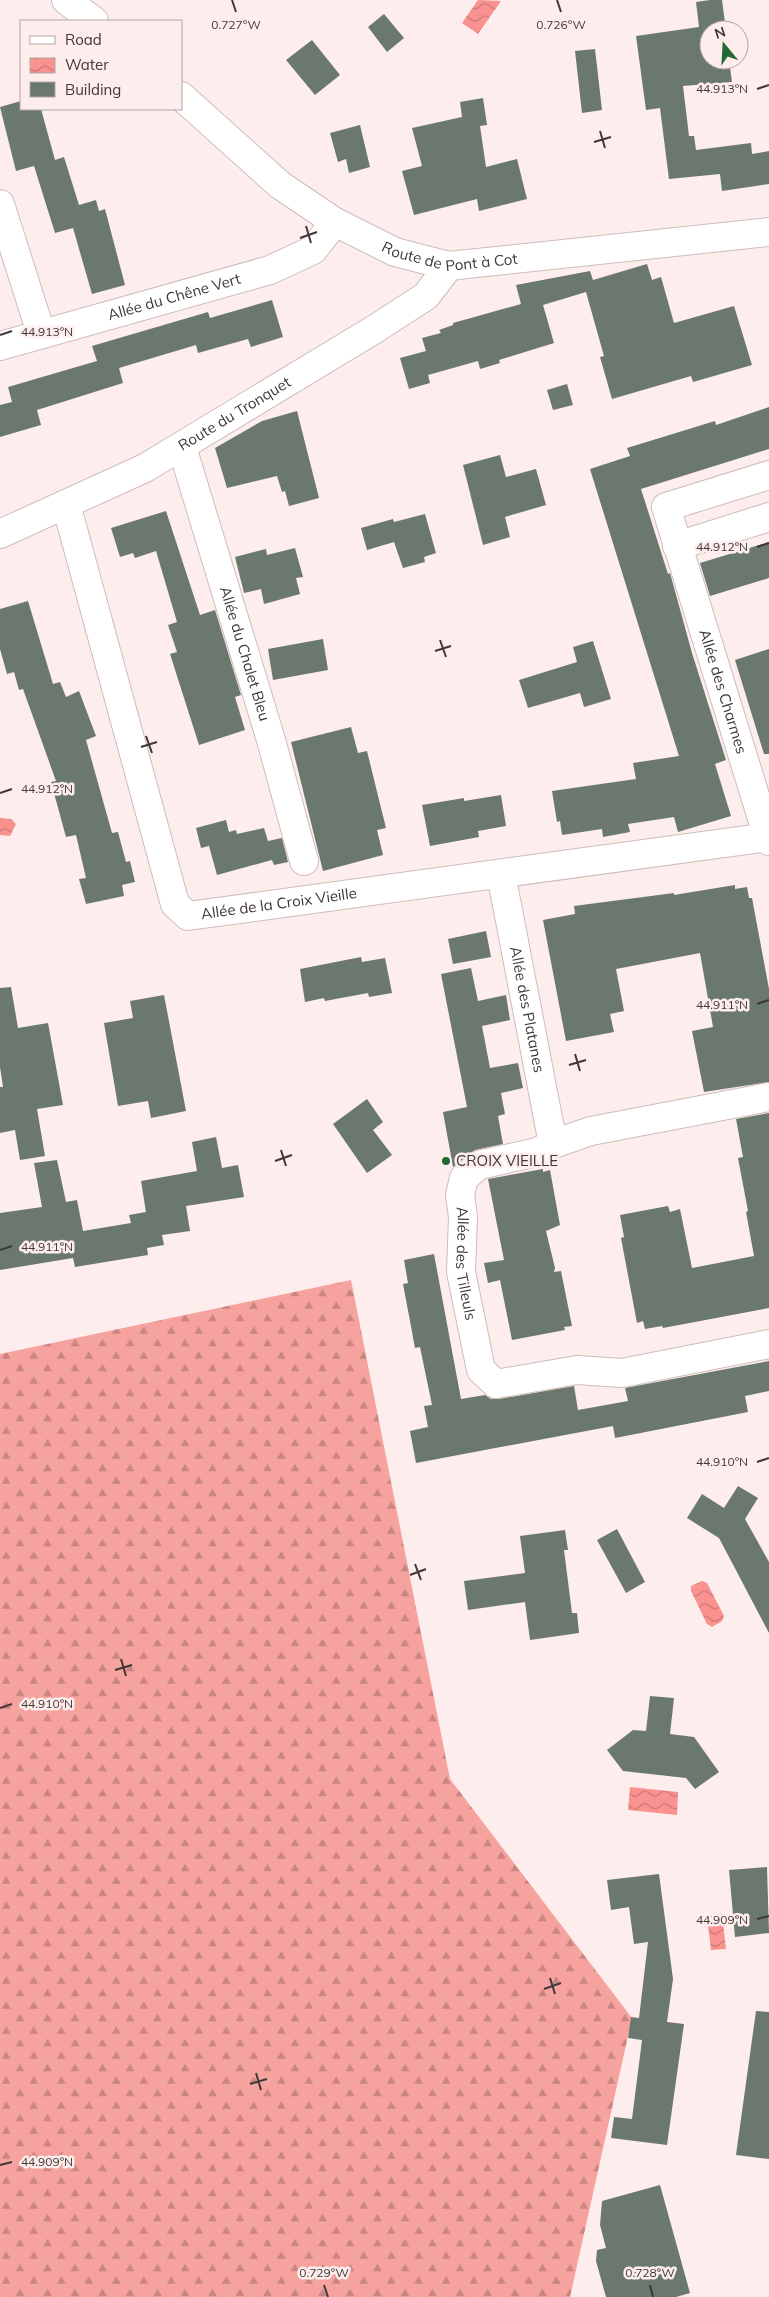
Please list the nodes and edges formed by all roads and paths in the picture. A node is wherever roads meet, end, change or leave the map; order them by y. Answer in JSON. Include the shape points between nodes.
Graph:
{"nodes":[{"id":1,"x":66,"y":0,"type":"edge"},
{"id":2,"x":93,"y":20,"type":"edge"},
{"id":3,"x":182,"y":97,"type":"edge"},
{"id":4,"x":0,"y":204,"type":"edge"},
{"id":5,"x":335,"y":222,"type":"junction"},
{"id":6,"x":769,"y":232,"type":"edge"},
{"id":7,"x":449,"y":266,"type":"junction"},
{"id":8,"x":41,"y":333,"type":"junction"},
{"id":9,"x":0,"y":346,"type":"edge"},
{"id":10,"x":182,"y":448,"type":"junction"},
{"id":11,"x":769,"y":475,"type":"edge"},
{"id":12,"x":66,"y":504,"type":"junction"},
{"id":13,"x":769,"y":517,"type":"edge"},
{"id":14,"x":0,"y":534,"type":"edge"},
{"id":15,"x":677,"y":546,"type":"junction"},
{"id":16,"x":768,"y":838,"type":"edge"},
{"id":17,"x":304,"y":861,"type":"dead end"},
{"id":18,"x":502,"y":874,"type":"junction"},
{"id":19,"x":769,"y":1097,"type":"edge"},
{"id":20,"x":553,"y":1144,"type":"junction"},
{"id":21,"x":769,"y":1344,"type":"edge"}],
"edges":[{"from":1,"to":2,"type":"street"},
{"from":3,"to":5,"type":"street","name":"Route de Pont à Cot","via":[[280,185]]},
{"from":4,"to":8,"type":"street"},
{"from":5,"to":7,"type":"street","name":"Route de Pont à Cot","via":[[395,252]]},
{"from":5,"to":8,"type":"street","name":"Allée du Chêne Vert","via":[[312,250],[270,270]]},
{"from":6,"to":7,"type":"street","name":"Route de Pont à Cot"},
{"from":7,"to":10,"type":"street","name":"Route du Tronquet","via":[[426,296]]},
{"from":8,"to":9,"type":"street","name":"Allée du Chêne Vert"},
{"from":10,"to":12,"type":"street","name":"Route du Tronquet"},
{"from":10,"to":17,"type":"street","name":"Allée du Chalet Bleu","via":[[271,740]]},
{"from":11,"to":15,"type":"street","name":"Allée des Charmes","via":[[666,507]]},
{"from":12,"to":14,"type":"street","name":"Route du Tronquet"},
{"from":12,"to":18,"type":"street","name":"Allée de la Croix Vieille","via":[[175,904],[188,916]]},
{"from":13,"to":15,"type":"street"},
{"from":15,"to":16,"type":"street","name":"Allée des Charmes"},
{"from":16,"to":18,"type":"street","name":"Allée de la Croix Vieille"},
{"from":18,"to":20,"type":"street","name":"Allée des Platanes"},
{"from":19,"to":20,"type":"street","name":"Allée des Tilleuls","via":[[591,1131]]},
{"from":20,"to":21,"type":"street","name":"Allée des Tilleuls","via":[[537,1152],[479,1165],[464,1178],[460,1195],[463,1217],[461,1272],[481,1370],[496,1384],[577,1370],[622,1373]]}]}
